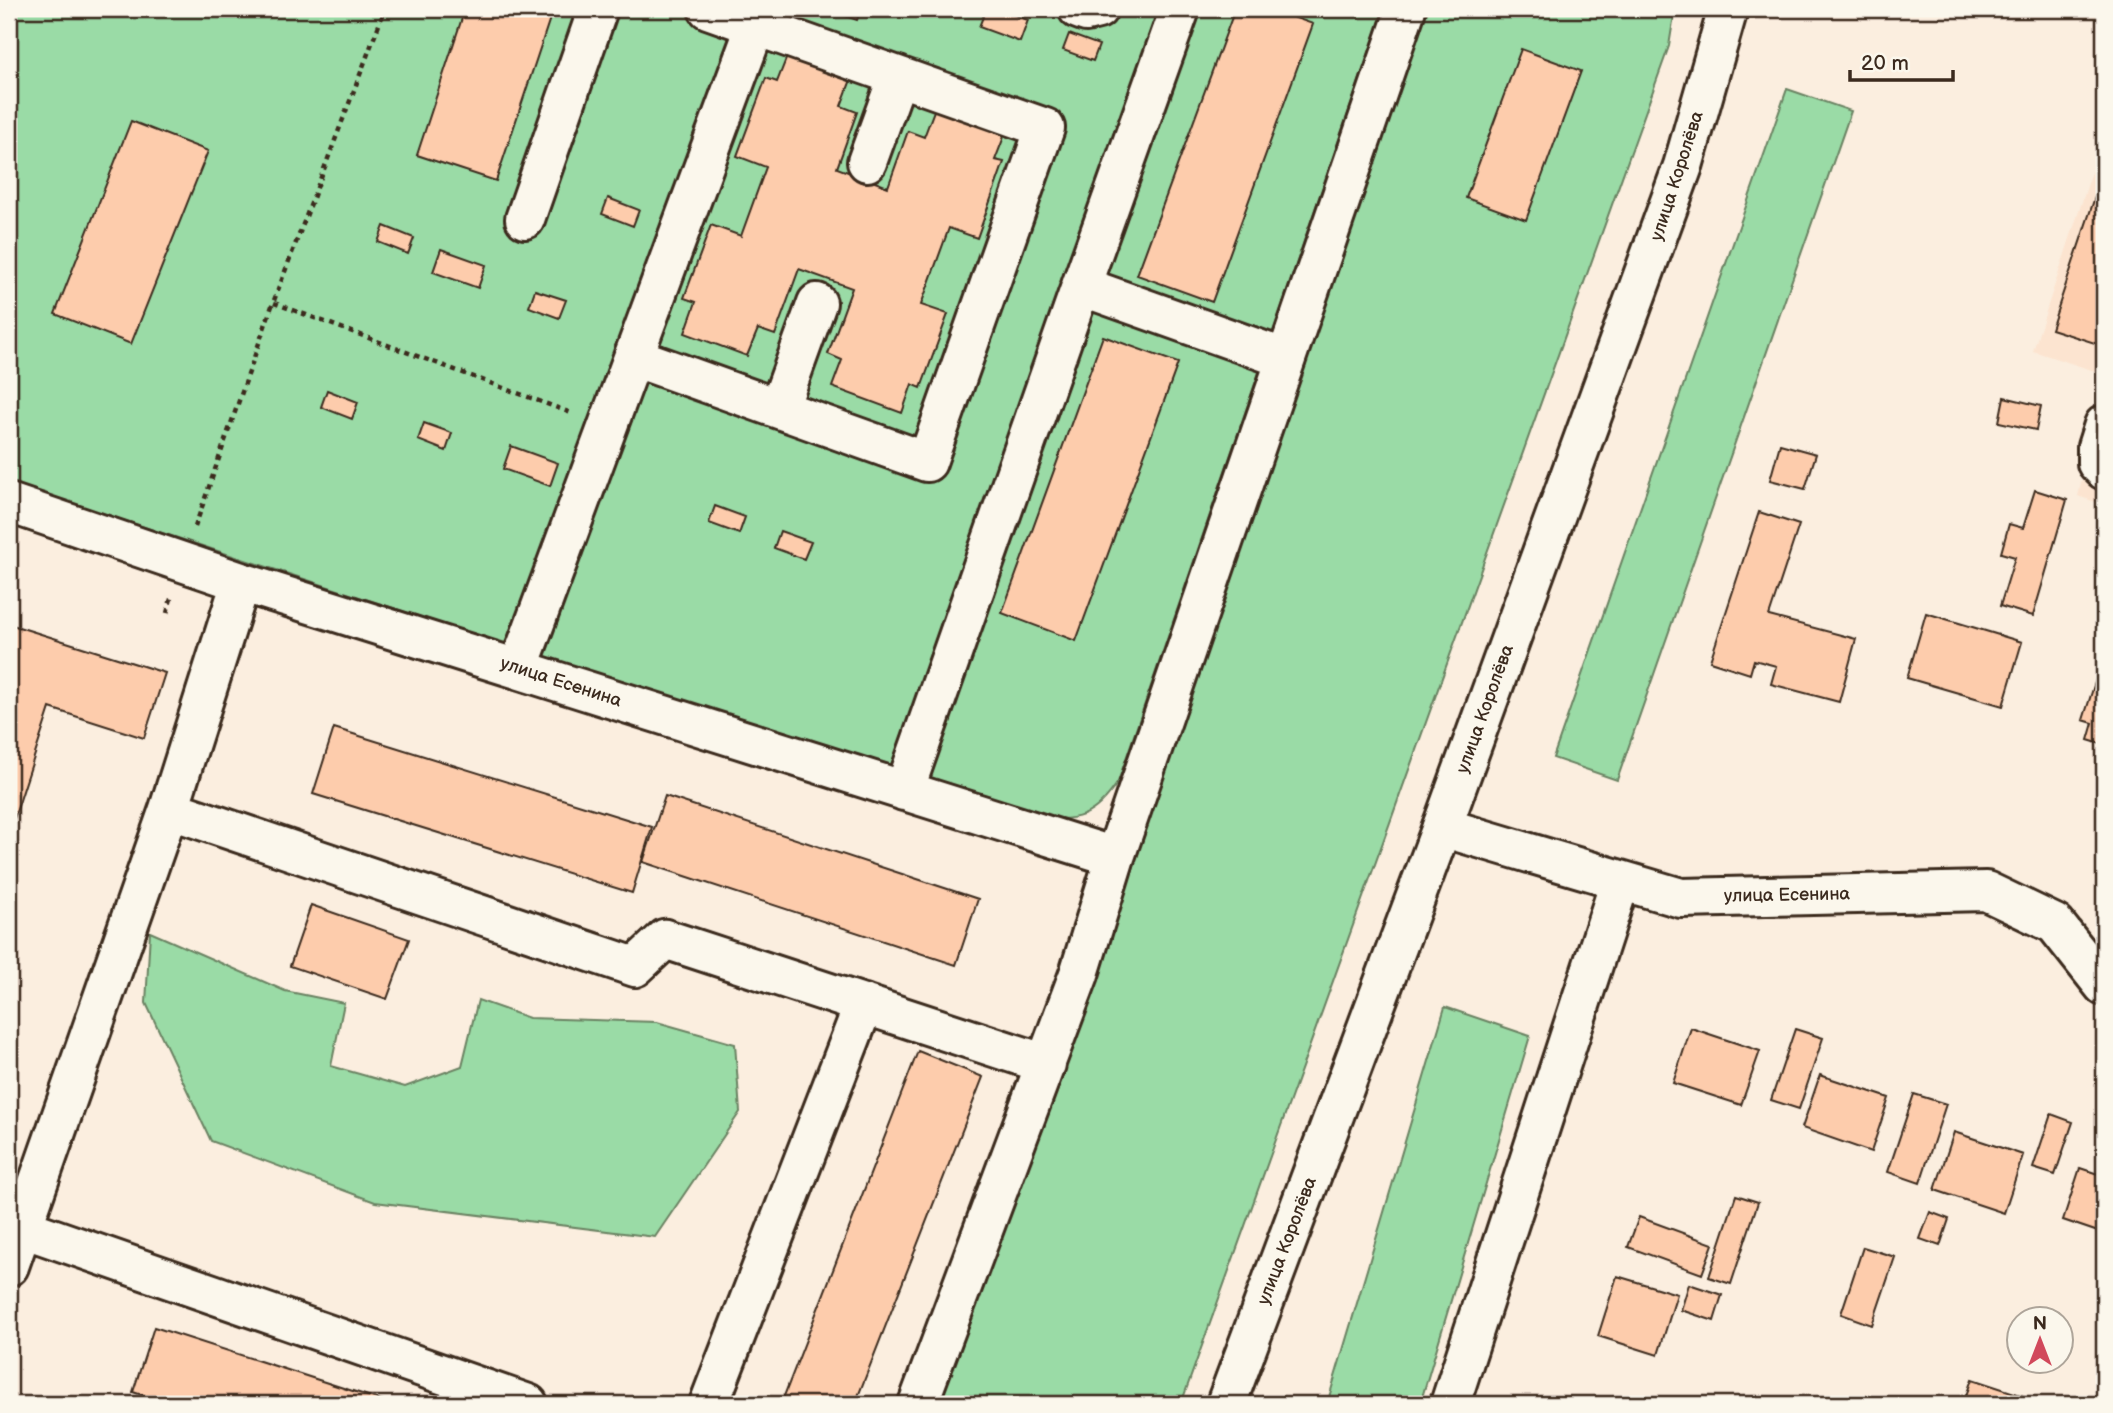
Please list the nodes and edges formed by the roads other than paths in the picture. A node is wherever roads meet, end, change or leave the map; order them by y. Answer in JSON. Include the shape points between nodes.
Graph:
{"nodes":[{"id":1,"x":598,"y":9,"type":"edge"},
{"id":2,"x":708,"y":9,"type":"edge"},
{"id":3,"x":1078,"y":9,"type":"edge"},
{"id":4,"x":1098,"y":9,"type":"edge"},
{"id":5,"x":1180,"y":9,"type":"edge"},
{"id":6,"x":1728,"y":9,"type":"edge"},
{"id":7,"x":1394,"y":12,"type":"edge"},
{"id":8,"x":756,"y":25,"type":"junction"},
{"id":9,"x":898,"y":76,"type":"junction"},
{"id":10,"x":867,"y":163,"type":"dead end"},
{"id":11,"x":525,"y":219,"type":"dead end"},
{"id":12,"x":1081,"y":286,"type":"junction"},
{"id":13,"x":817,"y":303,"type":"dead end"},
{"id":14,"x":634,"y":356,"type":"junction"},
{"id":15,"x":1286,"y":359,"type":"junction"},
{"id":16,"x":779,"y":408,"type":"junction"},
{"id":17,"x":2104,"y":425,"type":"edge"},
{"id":18,"x":2104,"y":470,"type":"edge"},
{"id":19,"x":12,"y":514,"type":"edge"},
{"id":20,"x":241,"y":582,"type":"junction"},
{"id":21,"x":518,"y":669,"type":"junction"},
{"id":22,"x":904,"y":791,"type":"junction"},
{"id":23,"x":169,"y":809,"type":"junction"},
{"id":24,"x":1442,"y":827,"type":"junction"},
{"id":25,"x":1115,"y":857,"type":"junction"},
{"id":26,"x":1620,"y":882,"type":"junction"},
{"id":27,"x":2104,"y":986,"type":"edge"},
{"id":28,"x":864,"y":1004,"type":"junction"},
{"id":29,"x":1046,"y":1064,"type":"junction"},
{"id":30,"x":23,"y":1228,"type":"junction"},
{"id":31,"x":9,"y":1266,"type":"edge"},
{"id":32,"x":528,"y":1404,"type":"edge"},
{"id":33,"x":709,"y":1404,"type":"edge"},
{"id":34,"x":918,"y":1404,"type":"edge"},
{"id":35,"x":1226,"y":1404,"type":"edge"},
{"id":36,"x":1450,"y":1404,"type":"edge"}],
"edges":[{"from":1,"to":11,"type":"street"},
{"from":2,"to":8,"type":"street"},
{"from":3,"to":4,"type":"street"},
{"from":5,"to":12,"type":"street"},
{"from":6,"to":24,"type":"street","name":"улица Королёва","via":[[1683,166]]},
{"from":7,"to":15,"type":"street"},
{"from":8,"to":9,"type":"street"},
{"from":8,"to":14,"type":"street"},
{"from":9,"to":10,"type":"street"},
{"from":9,"to":16,"type":"street","via":[[1045,128],[927,462]]},
{"from":12,"to":15,"type":"street"},
{"from":12,"to":22,"type":"street"},
{"from":13,"to":16,"type":"street"},
{"from":14,"to":16,"type":"street"},
{"from":14,"to":21,"type":"street"},
{"from":15,"to":25,"type":"street"},
{"from":17,"to":18,"type":"street","via":[[2097,447],[2098,463]]},
{"from":19,"to":20,"type":"street","name":"улица Есенина"},
{"from":20,"to":21,"type":"street","name":"улица Есенина"},
{"from":20,"to":23,"type":"street"},
{"from":21,"to":22,"type":"street","name":"улица Есенина"},
{"from":22,"to":25,"type":"street","name":"улица Есенина"},
{"from":23,"to":28,"type":"street","via":[[635,967],[664,939]]},
{"from":23,"to":30,"type":"street"},
{"from":24,"to":26,"type":"street","name":"улица Есенина"},
{"from":24,"to":35,"type":"street","name":"улица Королёва"},
{"from":25,"to":29,"type":"street"},
{"from":26,"to":27,"type":"street","name":"улица Есенина","via":[[1681,898],[1986,891],[2055,924]]},
{"from":26,"to":36,"type":"street"},
{"from":28,"to":29,"type":"street"},
{"from":28,"to":33,"type":"street"},
{"from":29,"to":34,"type":"street"},
{"from":30,"to":31,"type":"street"},
{"from":30,"to":32,"type":"street"}]}
